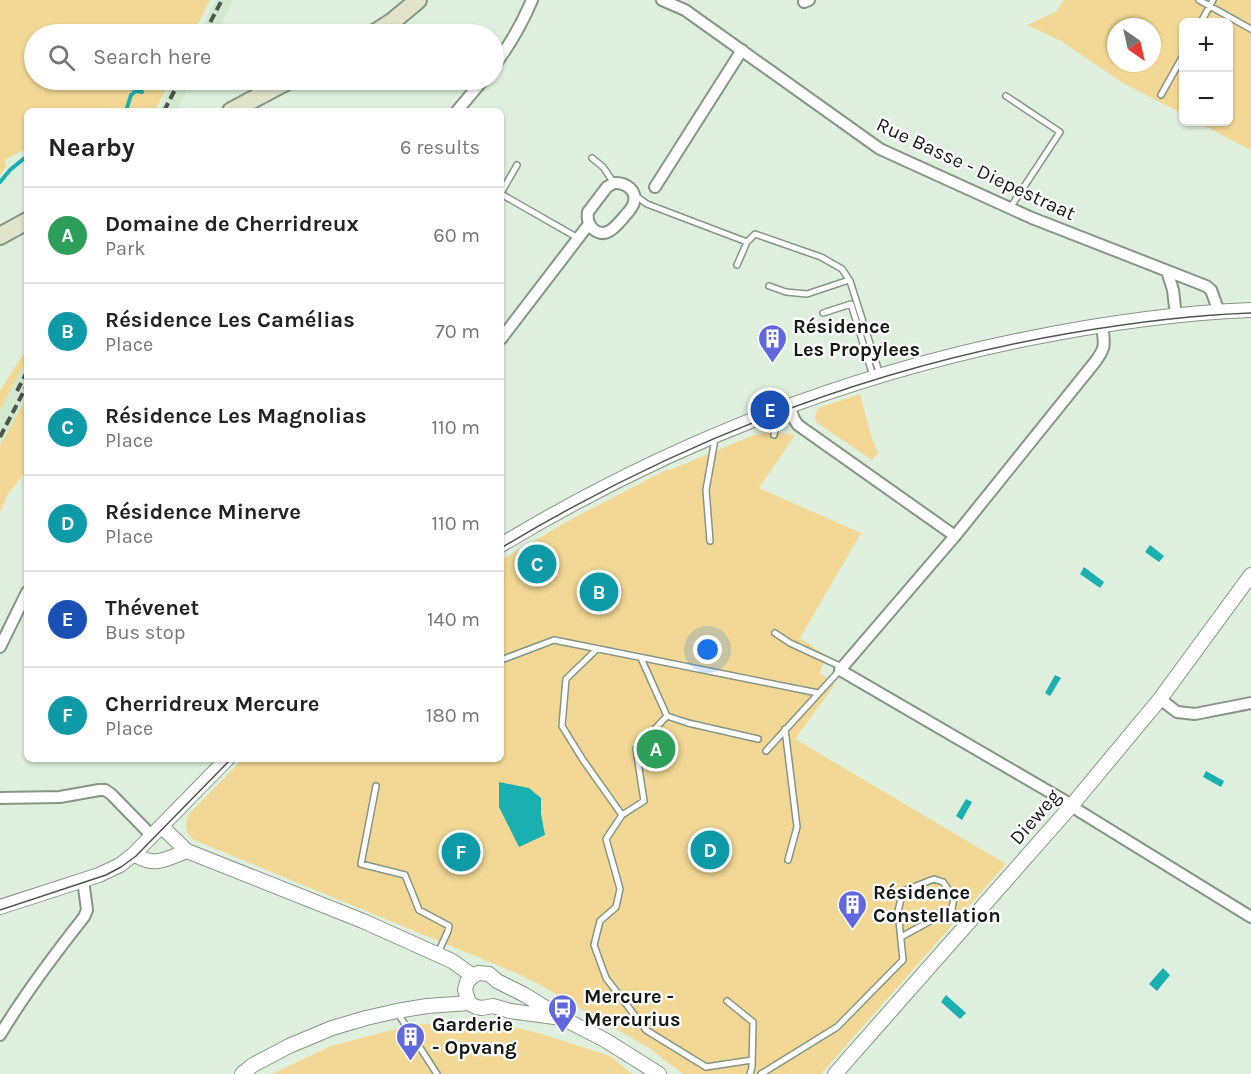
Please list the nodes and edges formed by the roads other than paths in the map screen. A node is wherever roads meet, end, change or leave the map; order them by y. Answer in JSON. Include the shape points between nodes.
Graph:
{"nodes":[{"id":1,"x":418,"y":0,"type":"edge"},
{"id":2,"x":532,"y":0,"type":"edge"},
{"id":3,"x":662,"y":0,"type":"edge"},
{"id":4,"x":1199,"y":0,"type":"edge"},
{"id":5,"x":1211,"y":3,"type":"edge"},
{"id":6,"x":1203,"y":18,"type":"edge"},
{"id":7,"x":388,"y":24,"type":"edge"},
{"id":8,"x":1251,"y":29,"type":"edge"},
{"id":9,"x":742,"y":50,"type":"junction"},
{"id":10,"x":504,"y":51,"type":"edge"},
{"id":11,"x":1179,"y":63,"type":"edge"},
{"id":12,"x":271,"y":90,"type":"edge"},
{"id":13,"x":475,"y":90,"type":"edge"},
{"id":14,"x":1161,"y":95,"type":"dead end"},
{"id":15,"x":1006,"y":96,"type":"dead end"},
{"id":16,"x":237,"y":108,"type":"edge"},
{"id":17,"x":460,"y":108,"type":"edge"},
{"id":18,"x":592,"y":158,"type":"dead end"},
{"id":19,"x":517,"y":165,"type":"dead end"},
{"id":20,"x":614,"y":183,"type":"junction"},
{"id":21,"x":655,"y":187,"type":"dead end"},
{"id":22,"x":504,"y":188,"type":"edge"},
{"id":23,"x":504,"y":195,"type":"edge"},
{"id":24,"x":634,"y":195,"type":"junction"},
{"id":25,"x":1010,"y":208,"type":"junction"},
{"id":26,"x":24,"y":223,"type":"edge"},
{"id":27,"x":589,"y":224,"type":"junction"},
{"id":28,"x":0,"y":236,"type":"edge"},
{"id":29,"x":578,"y":238,"type":"junction"},
{"id":30,"x":747,"y":242,"type":"junction"},
{"id":31,"x":737,"y":265,"type":"dead end"},
{"id":32,"x":1167,"y":271,"type":"junction"},
{"id":33,"x":849,"y":280,"type":"junction"},
{"id":34,"x":769,"y":286,"type":"dead end"},
{"id":35,"x":1251,"y":310,"type":"edge"},
{"id":36,"x":1219,"y":312,"type":"junction"},
{"id":37,"x":823,"y":314,"type":"dead end"},
{"id":38,"x":1176,"y":315,"type":"junction"},
{"id":39,"x":1102,"y":325,"type":"junction"},
{"id":40,"x":504,"y":335,"type":"edge"},
{"id":41,"x":877,"y":376,"type":"junction"},
{"id":42,"x":789,"y":405,"type":"junction"},
{"id":43,"x":776,"y":410,"type":"junction"},
{"id":44,"x":716,"y":434,"type":"junction"},
{"id":45,"x":774,"y":435,"type":"dead end"},
{"id":46,"x":955,"y":536,"type":"junction"},
{"id":47,"x":710,"y":541,"type":"dead end"},
{"id":48,"x":504,"y":543,"type":"edge"},
{"id":49,"x":1251,"y":576,"type":"edge"},
{"id":50,"x":24,"y":597,"type":"edge"},
{"id":51,"x":775,"y":633,"type":"dead end"},
{"id":52,"x":0,"y":647,"type":"edge"},
{"id":53,"x":597,"y":649,"type":"junction"},
{"id":54,"x":641,"y":658,"type":"junction"},
{"id":55,"x":504,"y":659,"type":"edge"},
{"id":56,"x":841,"y":668,"type":"junction"},
{"id":57,"x":818,"y":693,"type":"junction"},
{"id":58,"x":1160,"y":699,"type":"junction"},
{"id":59,"x":1251,"y":703,"type":"edge"},
{"id":60,"x":667,"y":717,"type":"junction"},
{"id":61,"x":785,"y":729,"type":"junction"},
{"id":62,"x":758,"y":739,"type":"dead end"},
{"id":63,"x":766,"y":751,"type":"dead end"},
{"id":64,"x":224,"y":762,"type":"edge"},
{"id":65,"x":376,"y":786,"type":"dead end"},
{"id":66,"x":2,"y":798,"type":"edge"},
{"id":67,"x":1071,"y":804,"type":"junction"},
{"id":68,"x":622,"y":816,"type":"junction"},
{"id":69,"x":156,"y":831,"type":"junction"},
{"id":70,"x":187,"y":851,"type":"junction"},
{"id":71,"x":134,"y":854,"type":"junction"},
{"id":72,"x":788,"y":860,"type":"dead end"},
{"id":73,"x":83,"y":880,"type":"junction"},
{"id":74,"x":0,"y":907,"type":"edge"},
{"id":75,"x":1251,"y":917,"type":"edge"},
{"id":76,"x":901,"y":937,"type":"junction"},
{"id":77,"x":437,"y":954,"type":"junction"},
{"id":78,"x":473,"y":976,"type":"junction"},
{"id":79,"x":497,"y":981,"type":"junction"},
{"id":80,"x":727,"y":1001,"type":"dead end"},
{"id":81,"x":469,"y":1003,"type":"junction"},
{"id":82,"x":493,"y":1006,"type":"junction"},
{"id":83,"x":397,"y":1011,"type":"junction"},
{"id":84,"x":562,"y":1018,"type":"junction"},
{"id":85,"x":0,"y":1035,"type":"edge"},
{"id":86,"x":752,"y":1060,"type":"junction"},
{"id":87,"x":251,"y":1071,"type":"edge"},
{"id":88,"x":437,"y":1074,"type":"edge"},
{"id":89,"x":659,"y":1074,"type":"edge"},
{"id":90,"x":750,"y":1074,"type":"edge"},
{"id":91,"x":761,"y":1074,"type":"edge"},
{"id":92,"x":835,"y":1074,"type":"edge"}],
"edges":[{"from":1,"to":7,"type":"main road"},
{"from":2,"to":10,"type":"street"},
{"from":3,"to":9,"type":"street","name":"Rue Basse - Diepestraat","via":[[685,10]]},
{"from":4,"to":5,"type":"lane"},
{"from":5,"to":6,"type":"lane"},
{"from":5,"to":8,"type":"lane"},
{"from":9,"to":21,"type":"street"},
{"from":9,"to":25,"type":"street","name":"Rue Basse - Diepestraat","via":[[880,149]]},
{"from":11,"to":14,"type":"lane"},
{"from":12,"to":16,"type":"main road"},
{"from":13,"to":17,"type":"street"},
{"from":15,"to":25,"type":"lane","via":[[1060,132]]},
{"from":18,"to":20,"type":"lane"},
{"from":19,"to":22,"type":"lane"},
{"from":20,"to":24,"type":"street","via":[[624,184]]},
{"from":20,"to":27,"type":"street","via":[[590,208]]},
{"from":23,"to":29,"type":"lane"},
{"from":24,"to":27,"type":"street","via":[[634,205],[614,230],[598,232]]},
{"from":24,"to":30,"type":"lane","via":[[647,204]]},
{"from":25,"to":32,"type":"street","name":"Rue Basse - Diepestraat"},
{"from":26,"to":28,"type":"main road"},
{"from":27,"to":29,"type":"street"},
{"from":29,"to":40,"type":"street"},
{"from":30,"to":31,"type":"lane"},
{"from":30,"to":33,"type":"lane","via":[[755,234],[821,257],[842,269]]},
{"from":32,"to":36,"type":"street","name":"Rue Basse - Diepestraat","via":[[1206,286]]},
{"from":32,"to":38,"type":"street"},
{"from":33,"to":34,"type":"lane","via":[[807,294]]},
{"from":33,"to":41,"type":"lane"},
{"from":35,"to":36,"type":"street"},
{"from":36,"to":38,"type":"street"},
{"from":37,"to":41,"type":"lane","via":[[851,304]]},
{"from":38,"to":39,"type":"street"},
{"from":39,"to":41,"type":"street","via":[[973,350]]},
{"from":39,"to":46,"type":"street","via":[[1102,354]]},
{"from":41,"to":42,"type":"street"},
{"from":42,"to":43,"type":"street"},
{"from":42,"to":46,"type":"street","via":[[798,425]]},
{"from":43,"to":44,"type":"street"},
{"from":43,"to":45,"type":"lane"},
{"from":44,"to":47,"type":"lane","via":[[706,490]]},
{"from":44,"to":48,"type":"street","via":[[611,483]]},
{"from":46,"to":56,"type":"street"},
{"from":49,"to":58,"type":"street","name":"Dieweg"},
{"from":50,"to":52,"type":"street"},
{"from":51,"to":56,"type":"lane"},
{"from":53,"to":54,"type":"lane"},
{"from":53,"to":55,"type":"lane","via":[[554,640]]},
{"from":53,"to":68,"type":"lane","via":[[566,679],[562,726]]},
{"from":54,"to":57,"type":"lane"},
{"from":54,"to":60,"type":"lane"},
{"from":56,"to":57,"type":"lane"},
{"from":56,"to":67,"type":"street"},
{"from":57,"to":61,"type":"lane"},
{"from":58,"to":59,"type":"street","via":[[1177,712],[1195,714]]},
{"from":58,"to":67,"type":"street","name":"Dieweg"},
{"from":60,"to":62,"type":"lane"},
{"from":60,"to":68,"type":"lane","via":[[636,748],[644,801]]},
{"from":61,"to":63,"type":"lane"},
{"from":61,"to":72,"type":"lane","via":[[796,827]]},
{"from":64,"to":69,"type":"street"},
{"from":65,"to":77,"type":"lane","via":[[361,864],[405,875],[420,910],[449,926]]},
{"from":66,"to":69,"type":"street","via":[[60,797],[105,790]]},
{"from":67,"to":75,"type":"street"},
{"from":67,"to":92,"type":"street","name":"Dieweg"},
{"from":68,"to":86,"type":"lane","via":[[606,839],[620,889],[616,907],[600,921],[594,945],[606,978],[646,1030],[706,1066]]},
{"from":69,"to":70,"type":"street"},
{"from":69,"to":71,"type":"street"},
{"from":70,"to":71,"type":"street","via":[[153,862]]},
{"from":70,"to":77,"type":"street"},
{"from":71,"to":73,"type":"street","via":[[113,869]]},
{"from":73,"to":74,"type":"street"},
{"from":73,"to":85,"type":"street","via":[[87,910],[84,917]]},
{"from":76,"to":76,"type":"lane","via":[[898,911],[903,891],[934,879],[943,882],[954,897],[952,909]]},
{"from":76,"to":91,"type":"lane","via":[[903,960],[837,1027]]},
{"from":77,"to":78,"type":"street"},
{"from":78,"to":79,"type":"street","via":[[483,973]]},
{"from":78,"to":81,"type":"street","via":[[465,987]]},
{"from":79,"to":82,"type":"street","via":[[500,993]]},
{"from":79,"to":84,"type":"street"},
{"from":80,"to":86,"type":"lane","via":[[753,1022]]},
{"from":81,"to":82,"type":"street","via":[[482,1008]]},
{"from":81,"to":83,"type":"street"},
{"from":82,"to":84,"type":"street"},
{"from":83,"to":87,"type":"street","via":[[332,1028],[289,1047]]},
{"from":83,"to":88,"type":"lane"},
{"from":84,"to":89,"type":"street"},
{"from":86,"to":90,"type":"lane"}]}
